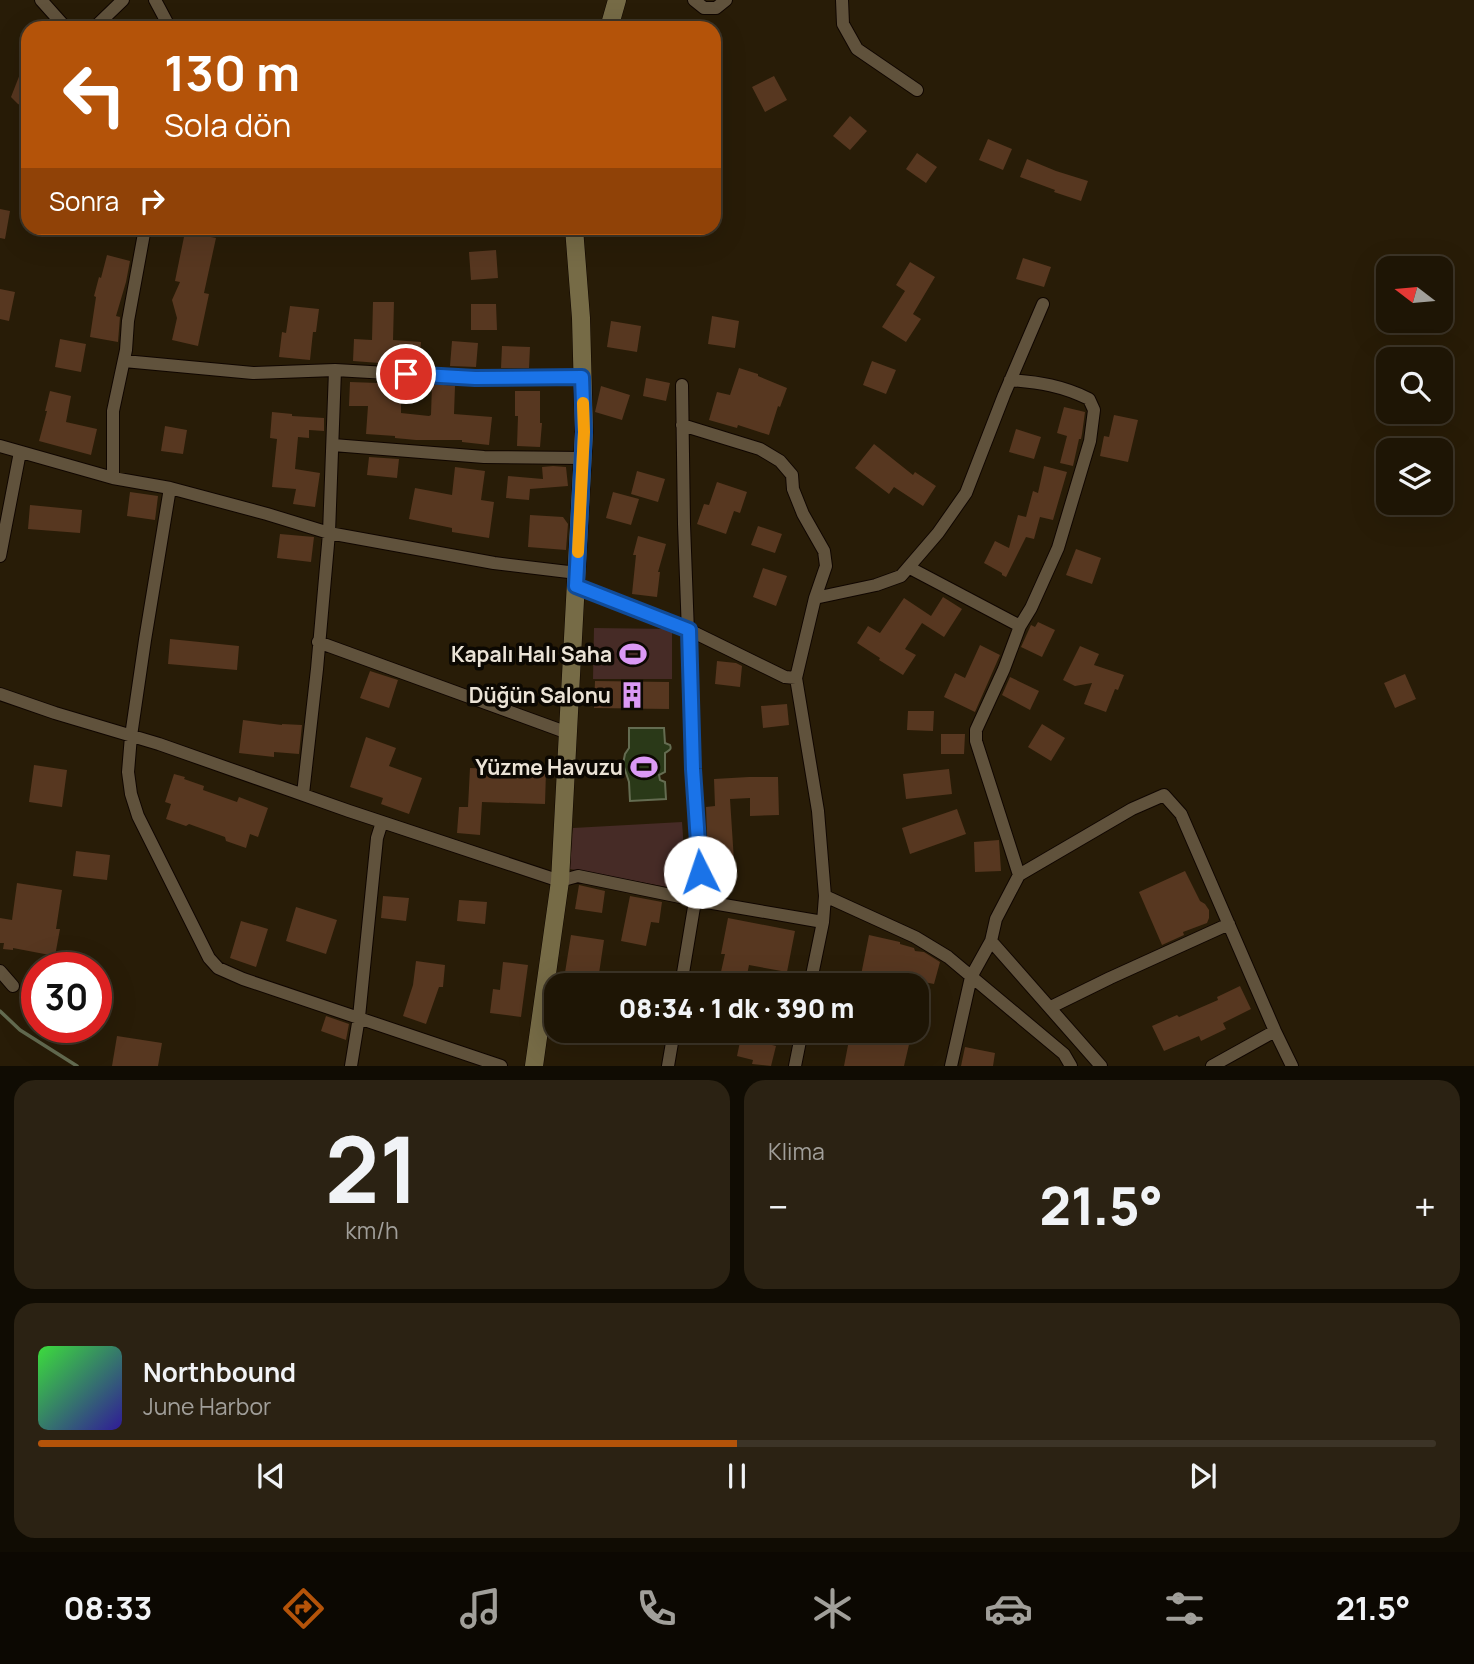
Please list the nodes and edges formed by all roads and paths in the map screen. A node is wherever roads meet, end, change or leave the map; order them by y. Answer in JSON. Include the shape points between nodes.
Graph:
{"nodes":[{"id":1,"x":41,"y":0,"type":"edge"},
{"id":2,"x":123,"y":0,"type":"edge"},
{"id":3,"x":156,"y":0,"type":"edge"},
{"id":4,"x":694,"y":0,"type":"edge"},
{"id":5,"x":726,"y":0,"type":"edge"},
{"id":6,"x":842,"y":0,"type":"edge"},
{"id":7,"x":60,"y":21,"type":"edge"},
{"id":8,"x":101,"y":21,"type":"edge"},
{"id":9,"x":166,"y":21,"type":"edge"},
{"id":10,"x":917,"y":90,"type":"dead end"},
{"id":11,"x":144,"y":235,"type":"edge"},
{"id":12,"x":575,"y":235,"type":"edge"},
{"id":13,"x":1043,"y":304,"type":"dead end"},
{"id":14,"x":124,"y":361,"type":"junction"},
{"id":15,"x":335,"y":370,"type":"junction"},
{"id":16,"x":582,"y":377,"type":"junction"},
{"id":17,"x":1010,"y":380,"type":"junction"},
{"id":18,"x":682,"y":385,"type":"dead end"},
{"id":19,"x":682,"y":425,"type":"junction"},
{"id":20,"x":333,"y":445,"type":"junction"},
{"id":21,"x":0,"y":446,"type":"edge"},
{"id":22,"x":20,"y":452,"type":"junction"},
{"id":23,"x":583,"y":458,"type":"junction"},
{"id":24,"x":113,"y":478,"type":"junction"},
{"id":25,"x":170,"y":488,"type":"junction"},
{"id":26,"x":329,"y":533,"type":"junction"},
{"id":27,"x":0,"y":556,"type":"edge"},
{"id":28,"x":909,"y":568,"type":"junction"},
{"id":29,"x":576,"y":580,"type":"junction"},
{"id":30,"x":816,"y":598,"type":"junction"},
{"id":31,"x":1020,"y":626,"type":"junction"},
{"id":32,"x":689,"y":630,"type":"junction"},
{"id":33,"x":318,"y":642,"type":"junction"},
{"id":34,"x":796,"y":678,"type":"junction"},
{"id":35,"x":0,"y":694,"type":"edge"},
{"id":36,"x":568,"y":733,"type":"junction"},
{"id":37,"x":131,"y":736,"type":"junction"},
{"id":38,"x":303,"y":794,"type":"junction"},
{"id":39,"x":382,"y":822,"type":"junction"},
{"id":40,"x":1019,"y":875,"type":"junction"},
{"id":41,"x":560,"y":881,"type":"junction"},
{"id":42,"x":825,"y":896,"type":"junction"},
{"id":43,"x":695,"y":900,"type":"junction"},
{"id":44,"x":823,"y":922,"type":"junction"},
{"id":45,"x":1229,"y":925,"type":"junction"},
{"id":46,"x":991,"y":941,"type":"junction"},
{"id":47,"x":0,"y":971,"type":"edge"},
{"id":48,"x":683,"y":973,"type":"edge"},
{"id":49,"x":812,"y":973,"type":"edge"},
{"id":50,"x":971,"y":977,"type":"junction"},
{"id":51,"x":13,"y":986,"type":"dead end"},
{"id":52,"x":1051,"y":1007,"type":"junction"},
{"id":53,"x":359,"y":1017,"type":"junction"},
{"id":54,"x":1275,"y":1031,"type":"junction"},
{"id":55,"x":672,"y":1043,"type":"edge"},
{"id":56,"x":800,"y":1043,"type":"edge"},
{"id":57,"x":351,"y":1066,"type":"edge"},
{"id":58,"x":502,"y":1066,"type":"edge"},
{"id":59,"x":534,"y":1066,"type":"edge"},
{"id":60,"x":668,"y":1066,"type":"edge"},
{"id":61,"x":795,"y":1066,"type":"edge"},
{"id":62,"x":951,"y":1066,"type":"edge"},
{"id":63,"x":1070,"y":1066,"type":"edge"},
{"id":64,"x":1101,"y":1066,"type":"edge"},
{"id":65,"x":1212,"y":1066,"type":"edge"},
{"id":66,"x":1292,"y":1066,"type":"edge"}],
"edges":[{"from":1,"to":7,"type":"street"},
{"from":2,"to":8,"type":"street"},
{"from":3,"to":9,"type":"street"},
{"from":4,"to":5,"type":"street","via":[[704,8],[716,8]]},
{"from":6,"to":10,"type":"street","via":[[843,24],[857,49]]},
{"from":11,"to":14,"type":"street"},
{"from":12,"to":16,"type":"street"},
{"from":13,"to":17,"type":"street"},
{"from":14,"to":15,"type":"street","via":[[253,373]]},
{"from":14,"to":24,"type":"street","via":[[113,411]]},
{"from":15,"to":16,"type":"street","via":[[475,378]]},
{"from":15,"to":20,"type":"street"},
{"from":16,"to":23,"type":"street"},
{"from":17,"to":28,"type":"street","via":[[966,493]]},
{"from":17,"to":31,"type":"street","via":[[1073,390],[1089,399],[1094,410],[1090,441],[1058,548]]},
{"from":18,"to":19,"type":"street"},
{"from":19,"to":30,"type":"street","via":[[760,449],[792,475],[803,514],[824,551],[826,566]]},
{"from":19,"to":32,"type":"street"},
{"from":20,"to":23,"type":"street","via":[[484,457]]},
{"from":20,"to":26,"type":"street"},
{"from":21,"to":22,"type":"street"},
{"from":22,"to":24,"type":"street"},
{"from":22,"to":27,"type":"street"},
{"from":23,"to":29,"type":"street"},
{"from":24,"to":25,"type":"street"},
{"from":25,"to":26,"type":"street"},
{"from":25,"to":37,"type":"street"},
{"from":26,"to":29,"type":"street"},
{"from":26,"to":33,"type":"street"},
{"from":28,"to":30,"type":"street","via":[[876,585]]},
{"from":28,"to":31,"type":"street"},
{"from":29,"to":32,"type":"street"},
{"from":29,"to":36,"type":"street"},
{"from":30,"to":34,"type":"street"},
{"from":31,"to":40,"type":"street","via":[[976,730]]},
{"from":32,"to":34,"type":"street","via":[[785,677]]},
{"from":32,"to":43,"type":"street","via":[[700,872]]},
{"from":33,"to":36,"type":"street"},
{"from":33,"to":38,"type":"street"},
{"from":34,"to":42,"type":"street","via":[[818,811]]},
{"from":35,"to":37,"type":"street"},
{"from":36,"to":41,"type":"street"},
{"from":37,"to":38,"type":"street"},
{"from":37,"to":53,"type":"street","via":[[128,772],[138,816],[209,958],[218,968],[243,979]]},
{"from":38,"to":39,"type":"street"},
{"from":39,"to":41,"type":"street"},
{"from":39,"to":53,"type":"street"},
{"from":40,"to":45,"type":"street","via":[[1164,795],[1181,814]]},
{"from":40,"to":46,"type":"street","via":[[996,919]]},
{"from":41,"to":43,"type":"street","via":[[578,876]]},
{"from":41,"to":59,"type":"street"},
{"from":42,"to":44,"type":"street"},
{"from":42,"to":50,"type":"street","via":[[915,937]]},
{"from":43,"to":44,"type":"street"},
{"from":43,"to":48,"type":"street"},
{"from":44,"to":49,"type":"street"},
{"from":45,"to":52,"type":"street"},
{"from":45,"to":54,"type":"street"},
{"from":46,"to":50,"type":"street"},
{"from":46,"to":52,"type":"street"},
{"from":47,"to":51,"type":"street"},
{"from":50,"to":62,"type":"street"},
{"from":50,"to":63,"type":"street","via":[[1064,1054]]},
{"from":52,"to":64,"type":"street"},
{"from":53,"to":57,"type":"street"},
{"from":53,"to":58,"type":"street"},
{"from":54,"to":65,"type":"street"},
{"from":54,"to":66,"type":"street"},
{"from":55,"to":60,"type":"street"},
{"from":56,"to":61,"type":"street"}]}
